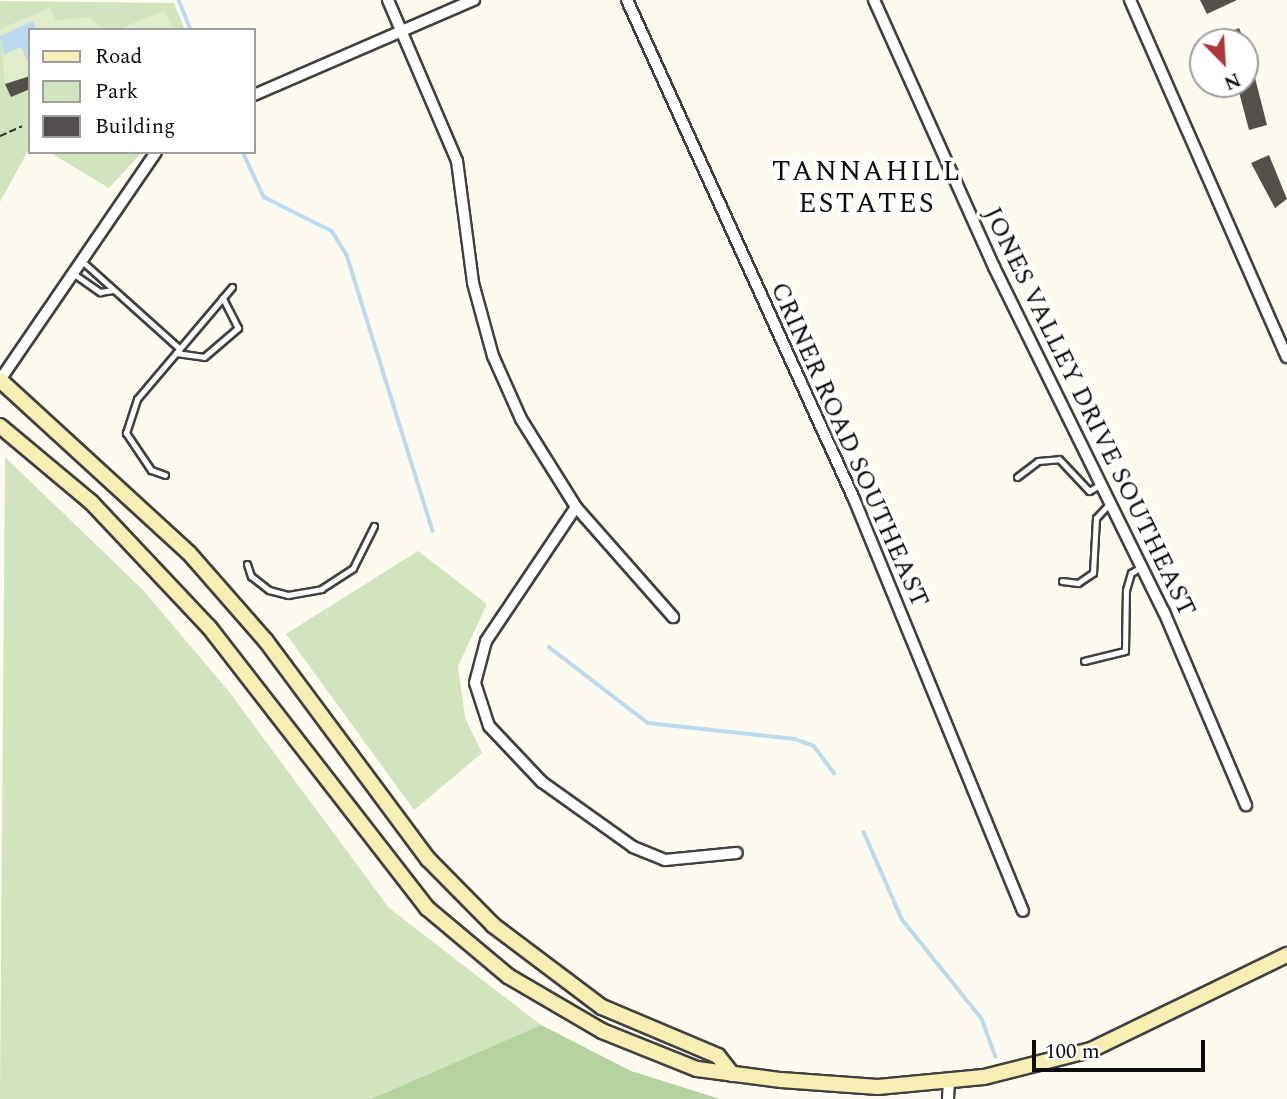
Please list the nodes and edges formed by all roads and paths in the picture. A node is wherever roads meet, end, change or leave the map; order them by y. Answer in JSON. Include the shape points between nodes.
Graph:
{"nodes":[{"id":1,"x":388,"y":0,"type":"edge"},
{"id":2,"x":474,"y":0,"type":"edge"},
{"id":3,"x":627,"y":0,"type":"edge"},
{"id":4,"x":874,"y":0,"type":"edge"},
{"id":5,"x":1130,"y":0,"type":"edge"},
{"id":6,"x":402,"y":31,"type":"junction"},
{"id":7,"x":256,"y":94,"type":"edge"},
{"id":8,"x":22,"y":125,"type":"dead end"},
{"id":9,"x":0,"y":136,"type":"edge"},
{"id":10,"x":154,"y":154,"type":"edge"},
{"id":11,"x":83,"y":262,"type":"junction"},
{"id":12,"x":74,"y":274,"type":"junction"},
{"id":13,"x":232,"y":287,"type":"dead end"},
{"id":14,"x":113,"y":290,"type":"junction"},
{"id":15,"x":223,"y":298,"type":"junction"},
{"id":16,"x":178,"y":351,"type":"junction"},
{"id":17,"x":1287,"y":357,"type":"edge"},
{"id":18,"x":0,"y":380,"type":"edge"},
{"id":19,"x":0,"y":426,"type":"edge"},
{"id":20,"x":165,"y":475,"type":"dead end"},
{"id":21,"x":1017,"y":477,"type":"dead end"},
{"id":22,"x":1101,"y":484,"type":"junction"},
{"id":23,"x":1110,"y":503,"type":"junction"},
{"id":24,"x":576,"y":507,"type":"junction"},
{"id":25,"x":374,"y":526,"type":"dead end"},
{"id":26,"x":247,"y":564,"type":"dead end"},
{"id":27,"x":1141,"y":567,"type":"junction"},
{"id":28,"x":1062,"y":581,"type":"dead end"},
{"id":29,"x":673,"y":617,"type":"dead end"},
{"id":30,"x":1084,"y":661,"type":"dead end"},
{"id":31,"x":1246,"y":805,"type":"dead end"},
{"id":32,"x":737,"y":853,"type":"dead end"},
{"id":33,"x":1023,"y":911,"type":"dead end"},
{"id":34,"x":1287,"y":956,"type":"edge"},
{"id":35,"x":732,"y":1074,"type":"junction"},
{"id":36,"x":949,"y":1080,"type":"junction"},
{"id":37,"x":948,"y":1099,"type":"edge"}],
"edges":[{"from":1,"to":6,"type":"street"},
{"from":2,"to":6,"type":"street"},
{"from":3,"to":33,"type":"street","name":"CRINER ROAD SOUTHEAST","via":[[855,499]]},
{"from":4,"to":22,"type":"street","name":"JONES VALLEY DRIVE SOUTHEAST"},
{"from":5,"to":17,"type":"street"},
{"from":6,"to":7,"type":"street"},
{"from":6,"to":24,"type":"street","via":[[457,161],[473,283],[493,356],[521,419]]},
{"from":8,"to":9,"type":"path"},
{"from":10,"to":11,"type":"street","via":[[124,190]]},
{"from":11,"to":12,"type":"street"},
{"from":11,"to":14,"type":"lane"},
{"from":12,"to":14,"type":"lane","via":[[100,292]]},
{"from":12,"to":18,"type":"street"},
{"from":13,"to":15,"type":"lane"},
{"from":14,"to":16,"type":"lane"},
{"from":15,"to":16,"type":"lane"},
{"from":15,"to":16,"type":"lane","via":[[238,328],[204,357]]},
{"from":16,"to":20,"type":"lane","via":[[138,399],[126,433],[152,470]]},
{"from":18,"to":35,"type":"main road","via":[[189,553],[266,641],[428,859],[493,925],[602,1007],[718,1056]]},
{"from":19,"to":35,"type":"main road","via":[[91,502],[209,627],[427,908],[508,976],[601,1031],[697,1069]]},
{"from":21,"to":22,"type":"lane","via":[[1038,461],[1059,459],[1089,491]]},
{"from":22,"to":23,"type":"street","name":"JONES VALLEY DRIVE SOUTHEAST"},
{"from":23,"to":27,"type":"street","name":"JONES VALLEY DRIVE SOUTHEAST"},
{"from":23,"to":28,"type":"lane","via":[[1096,518],[1093,573],[1078,583]]},
{"from":24,"to":29,"type":"street"},
{"from":24,"to":32,"type":"street","via":[[486,641],[475,683],[489,726],[542,782],[633,847],[665,860]]},
{"from":25,"to":26,"type":"lane","via":[[353,568],[321,589],[288,595],[269,590]]},
{"from":27,"to":30,"type":"lane","via":[[1131,573],[1126,590],[1125,651]]},
{"from":27,"to":31,"type":"street","name":"JONES VALLEY DRIVE SOUTHEAST"},
{"from":34,"to":36,"type":"main road","via":[[1091,1050]]},
{"from":35,"to":36,"type":"main road","via":[[878,1087]]},
{"from":36,"to":37,"type":"street"}]}
